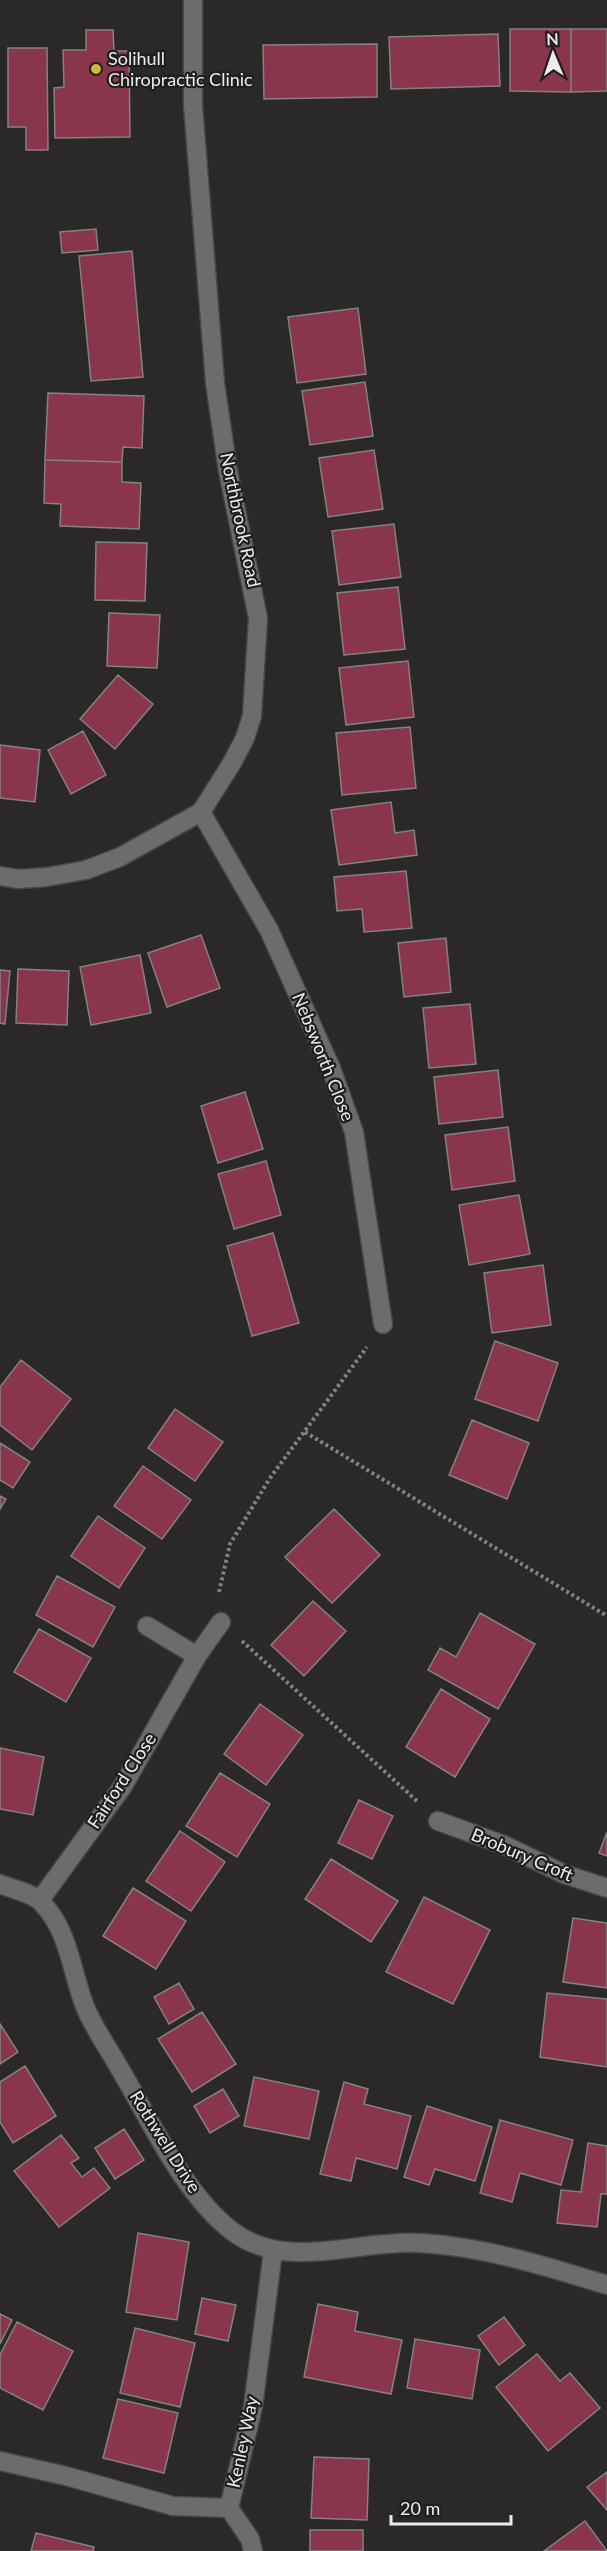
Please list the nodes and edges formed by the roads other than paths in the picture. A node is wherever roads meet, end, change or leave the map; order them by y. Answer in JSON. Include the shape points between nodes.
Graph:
{"nodes":[{"id":1,"x":193,"y":0,"type":"edge"},
{"id":2,"x":201,"y":812,"type":"junction"},
{"id":3,"x":0,"y":876,"type":"edge"},
{"id":4,"x":383,"y":1324,"type":"road end"},
{"id":5,"x":221,"y":1622,"type":"road end"},
{"id":6,"x":147,"y":1626,"type":"dead end"},
{"id":7,"x":197,"y":1656,"type":"junction"},
{"id":8,"x":438,"y":1821,"type":"road end"},
{"id":9,"x":0,"y":1884,"type":"edge"},
{"id":10,"x":607,"y":1888,"type":"edge"},
{"id":11,"x":40,"y":1900,"type":"junction"},
{"id":12,"x":273,"y":2251,"type":"junction"},
{"id":13,"x":607,"y":2285,"type":"edge"},
{"id":14,"x":0,"y":2461,"type":"edge"},
{"id":15,"x":229,"y":2508,"type":"junction"},
{"id":16,"x":253,"y":2551,"type":"edge"}],
"edges":[{"from":1,"to":2,"type":"street","name":"Northbrook Road","via":[[193,105],[215,383],[228,471],[258,618],[252,716],[232,763]]},
{"from":2,"to":3,"type":"street","name":"Northbrook Road","via":[[120,857],[86,870],[47,877]]},
{"from":2,"to":4,"type":"street","name":"Nebsworth Close","via":[[269,930],[331,1068],[354,1132]]},
{"from":5,"to":7,"type":"street","name":"Fairford Close"},
{"from":6,"to":7,"type":"street"},
{"from":7,"to":11,"type":"street","name":"Fairford Close","via":[[123,1786]]},
{"from":8,"to":10,"type":"street","name":"Brobury Croft"},
{"from":9,"to":11,"type":"street"},
{"from":11,"to":12,"type":"street","name":"Rothwell Drive","via":[[62,1929],[87,2010],[194,2194],[232,2231]]},
{"from":12,"to":13,"type":"street","name":"Rothwell Drive","via":[[416,2242],[544,2266]]},
{"from":12,"to":15,"type":"street","name":"Kenley Way","via":[[253,2407]]},
{"from":14,"to":15,"type":"street","name":"Kenley Way","via":[[172,2506]]},
{"from":15,"to":16,"type":"street","via":[[250,2539]]}]}
